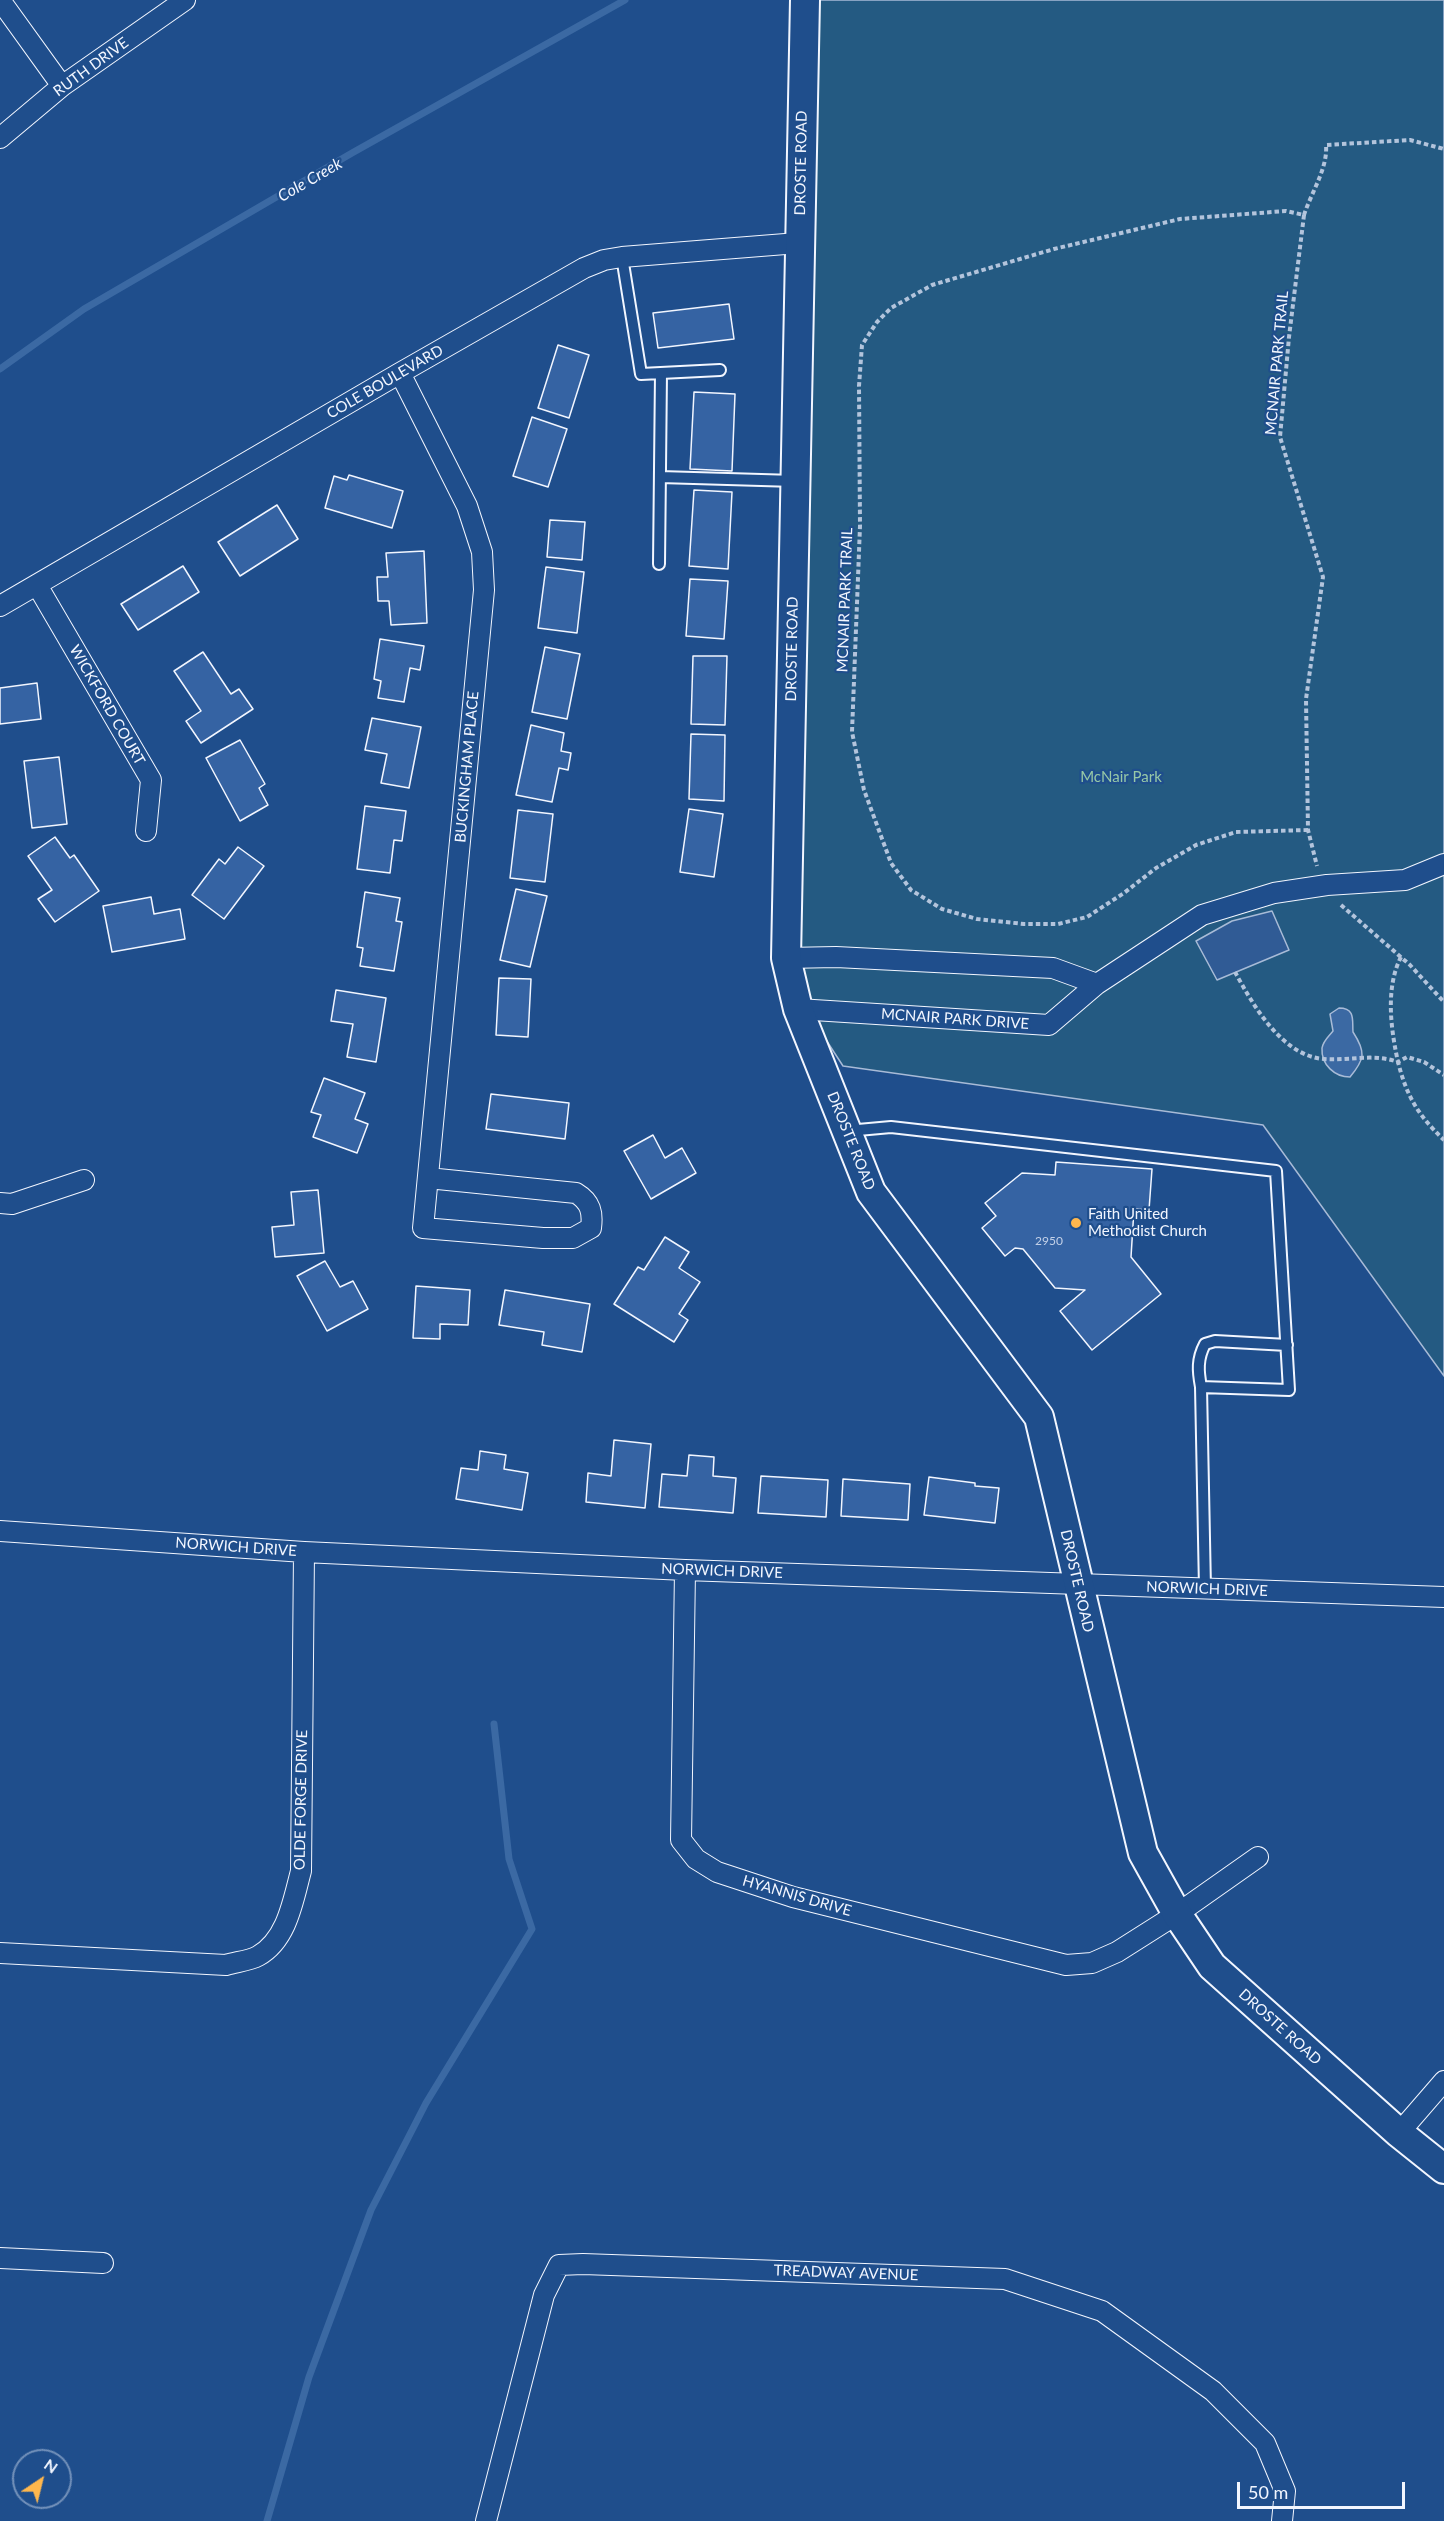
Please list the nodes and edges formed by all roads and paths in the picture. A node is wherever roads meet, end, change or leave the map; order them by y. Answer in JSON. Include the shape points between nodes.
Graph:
{"nodes":[{"id":1,"x":0,"y":0,"type":"edge"},
{"id":2,"x":185,"y":0,"type":"edge"},
{"id":3,"x":805,"y":0,"type":"edge"},
{"id":4,"x":62,"y":86,"type":"junction"},
{"id":5,"x":0,"y":138,"type":"edge"},
{"id":6,"x":1444,"y":149,"type":"edge"},
{"id":7,"x":1304,"y":215,"type":"junction"},
{"id":8,"x":798,"y":243,"type":"junction"},
{"id":9,"x":622,"y":257,"type":"junction"},
{"id":10,"x":720,"y":370,"type":"dead end"},
{"id":11,"x":400,"y":373,"type":"junction"},
{"id":12,"x":662,"y":373,"type":"junction"},
{"id":13,"x":660,"y":477,"type":"junction"},
{"id":14,"x":795,"y":481,"type":"junction"},
{"id":15,"x":659,"y":564,"type":"dead end"},
{"id":16,"x":37,"y":585,"type":"junction"},
{"id":17,"x":0,"y":606,"type":"edge"},
{"id":18,"x":1308,"y":830,"type":"junction"},
{"id":19,"x":146,"y":831,"type":"dead end"},
{"id":20,"x":1444,"y":864,"type":"edge"},
{"id":21,"x":1327,"y":885,"type":"junction"},
{"id":22,"x":1401,"y":957,"type":"junction"},
{"id":23,"x":786,"y":958,"type":"junction"},
{"id":24,"x":1235,"y":972,"type":"dead end"},
{"id":25,"x":1097,"y":984,"type":"junction"},
{"id":26,"x":1444,"y":1002,"type":"edge"},
{"id":27,"x":798,"y":1009,"type":"junction"},
{"id":28,"x":1398,"y":1062,"type":"junction"},
{"id":29,"x":1444,"y":1075,"type":"edge"},
{"id":30,"x":847,"y":1131,"type":"junction"},
{"id":31,"x":1444,"y":1140,"type":"edge"},
{"id":32,"x":428,"y":1178,"type":"junction"},
{"id":33,"x":84,"y":1180,"type":"dead end"},
{"id":34,"x":0,"y":1203,"type":"edge"},
{"id":35,"x":1287,"y":1345,"type":"junction"},
{"id":36,"x":1202,"y":1387,"type":"junction"},
{"id":37,"x":0,"y":1531,"type":"edge"},
{"id":38,"x":304,"y":1552,"type":"junction"},
{"id":39,"x":685,"y":1570,"type":"junction"},
{"id":40,"x":1078,"y":1585,"type":"junction"},
{"id":41,"x":1205,"y":1589,"type":"junction"},
{"id":42,"x":1444,"y":1597,"type":"edge"},
{"id":43,"x":1258,"y":1857,"type":"dead end"},
{"id":44,"x":1177,"y":1914,"type":"junction"},
{"id":45,"x":0,"y":1953,"type":"edge"},
{"id":46,"x":1444,"y":2081,"type":"edge"},
{"id":47,"x":1399,"y":2133,"type":"junction"},
{"id":48,"x":1444,"y":2169,"type":"edge"},
{"id":49,"x":0,"y":2258,"type":"edge"},
{"id":50,"x":104,"y":2263,"type":"dead end"},
{"id":51,"x":486,"y":2521,"type":"edge"},
{"id":52,"x":1282,"y":2521,"type":"edge"}],
"edges":[{"from":1,"to":4,"type":"street"},
{"from":2,"to":4,"type":"street","name":"RUTH DRIVE"},
{"from":3,"to":8,"type":"street","name":"DROSTE ROAD"},
{"from":4,"to":5,"type":"street","name":"RUTH DRIVE"},
{"from":6,"to":7,"type":"path","name":"MCNAIR PARK TRAIL","via":[[1410,140],[1326,145],[1327,158]]},
{"from":7,"to":18,"type":"path","name":"MCNAIR PARK TRAIL","via":[[1280,437],[1323,577],[1306,699]]},
{"from":7,"to":18,"type":"path","name":"MCNAIR PARK TRAIL","via":[[1286,211],[1180,219],[1054,249],[932,285],[891,308],[877,322],[862,345],[859,386],[860,526],[852,732],[864,790],[891,863],[910,890],[942,909],[977,919],[1058,924],[1087,917],[1196,845],[1236,832]]},
{"from":8,"to":9,"type":"street","name":"COLE BOULEVARD"},
{"from":8,"to":14,"type":"street","name":"DROSTE ROAD"},
{"from":9,"to":11,"type":"street","name":"COLE BOULEVARD","via":[[584,268]]},
{"from":9,"to":12,"type":"lane","via":[[641,374]]},
{"from":10,"to":12,"type":"lane"},
{"from":11,"to":16,"type":"street","name":"COLE BOULEVARD"},
{"from":11,"to":32,"type":"street","name":"BUCKINGHAM PLACE","via":[[467,506],[482,552],[484,590]]},
{"from":12,"to":13,"type":"lane"},
{"from":13,"to":14,"type":"lane"},
{"from":13,"to":15,"type":"lane"},
{"from":14,"to":23,"type":"street","name":"DROSTE ROAD"},
{"from":16,"to":17,"type":"street","name":"COLE BOULEVARD"},
{"from":16,"to":19,"type":"street","name":"WICKFORD COURT","via":[[151,780]]},
{"from":18,"to":21,"type":"path","name":"MCNAIR PARK TRAIL","via":[[1316,864]]},
{"from":20,"to":21,"type":"street","name":"MCNAIR PARK DRIVE","via":[[1405,880]]},
{"from":21,"to":22,"type":"path","name":"MCNAIR PARK TRAIL","via":[[1337,901]]},
{"from":21,"to":25,"type":"street","name":"MCNAIR PARK DRIVE","via":[[1274,893],[1202,915]]},
{"from":22,"to":26,"type":"path","name":"MCNAIR PARK TRAIL"},
{"from":22,"to":28,"type":"path","via":[[1394,980],[1391,1031]]},
{"from":23,"to":25,"type":"street","via":[[1053,968]]},
{"from":23,"to":27,"type":"street","name":"DROSTE ROAD"},
{"from":24,"to":28,"type":"path","via":[[1255,1009],[1293,1049],[1323,1059],[1382,1057]]},
{"from":25,"to":27,"type":"street","name":"MCNAIR PARK DRIVE","via":[[1049,1024]]},
{"from":27,"to":30,"type":"street","name":"DROSTE ROAD"},
{"from":28,"to":29,"type":"path","via":[[1407,1057]]},
{"from":28,"to":31,"type":"path","via":[[1416,1111]]},
{"from":30,"to":35,"type":"lane","via":[[891,1127],[1276,1171]]},
{"from":30,"to":40,"type":"street","name":"DROSTE ROAD","via":[[871,1192],[1039,1417]]},
{"from":32,"to":32,"type":"street","name":"BUCKINGHAM PLACE","via":[[423,1228],[543,1238],[573,1238],[591,1228],[593,1215],[585,1198],[576,1193]]},
{"from":33,"to":34,"type":"street","via":[[12,1204]]},
{"from":35,"to":36,"type":"lane","via":[[1215,1341],[1204,1344],[1198,1356]]},
{"from":35,"to":36,"type":"lane","via":[[1289,1390]]},
{"from":36,"to":41,"type":"lane"},
{"from":37,"to":38,"type":"street","name":"NORWICH DRIVE"},
{"from":38,"to":39,"type":"street","name":"NORWICH DRIVE"},
{"from":38,"to":45,"type":"street","name":"OLDE FORGE DRIVE","via":[[301,1871],[280,1936],[257,1957],[226,1965]]},
{"from":39,"to":40,"type":"street","name":"NORWICH DRIVE"},
{"from":39,"to":44,"type":"street","name":"HYANNIS DRIVE","via":[[681,1840],[696,1859],[717,1872],[793,1897],[1066,1965],[1092,1963],[1117,1952]]},
{"from":40,"to":41,"type":"street","name":"NORWICH DRIVE"},
{"from":40,"to":44,"type":"street","name":"DROSTE ROAD","via":[[1143,1853]]},
{"from":41,"to":42,"type":"street","name":"NORWICH DRIVE"},
{"from":43,"to":44,"type":"street","name":"HYANNIS DRIVE"},
{"from":44,"to":47,"type":"street","name":"DROSTE ROAD","via":[[1212,1966]]},
{"from":46,"to":47,"type":"street"},
{"from":47,"to":48,"type":"street","name":"DROSTE ROAD"},
{"from":49,"to":50,"type":"street"},
{"from":51,"to":52,"type":"street","name":"TREADWAY AVENUE","via":[[550,2278],[559,2265],[583,2264],[1005,2279],[1102,2311],[1213,2391],[1265,2442],[1285,2491]]}]}
